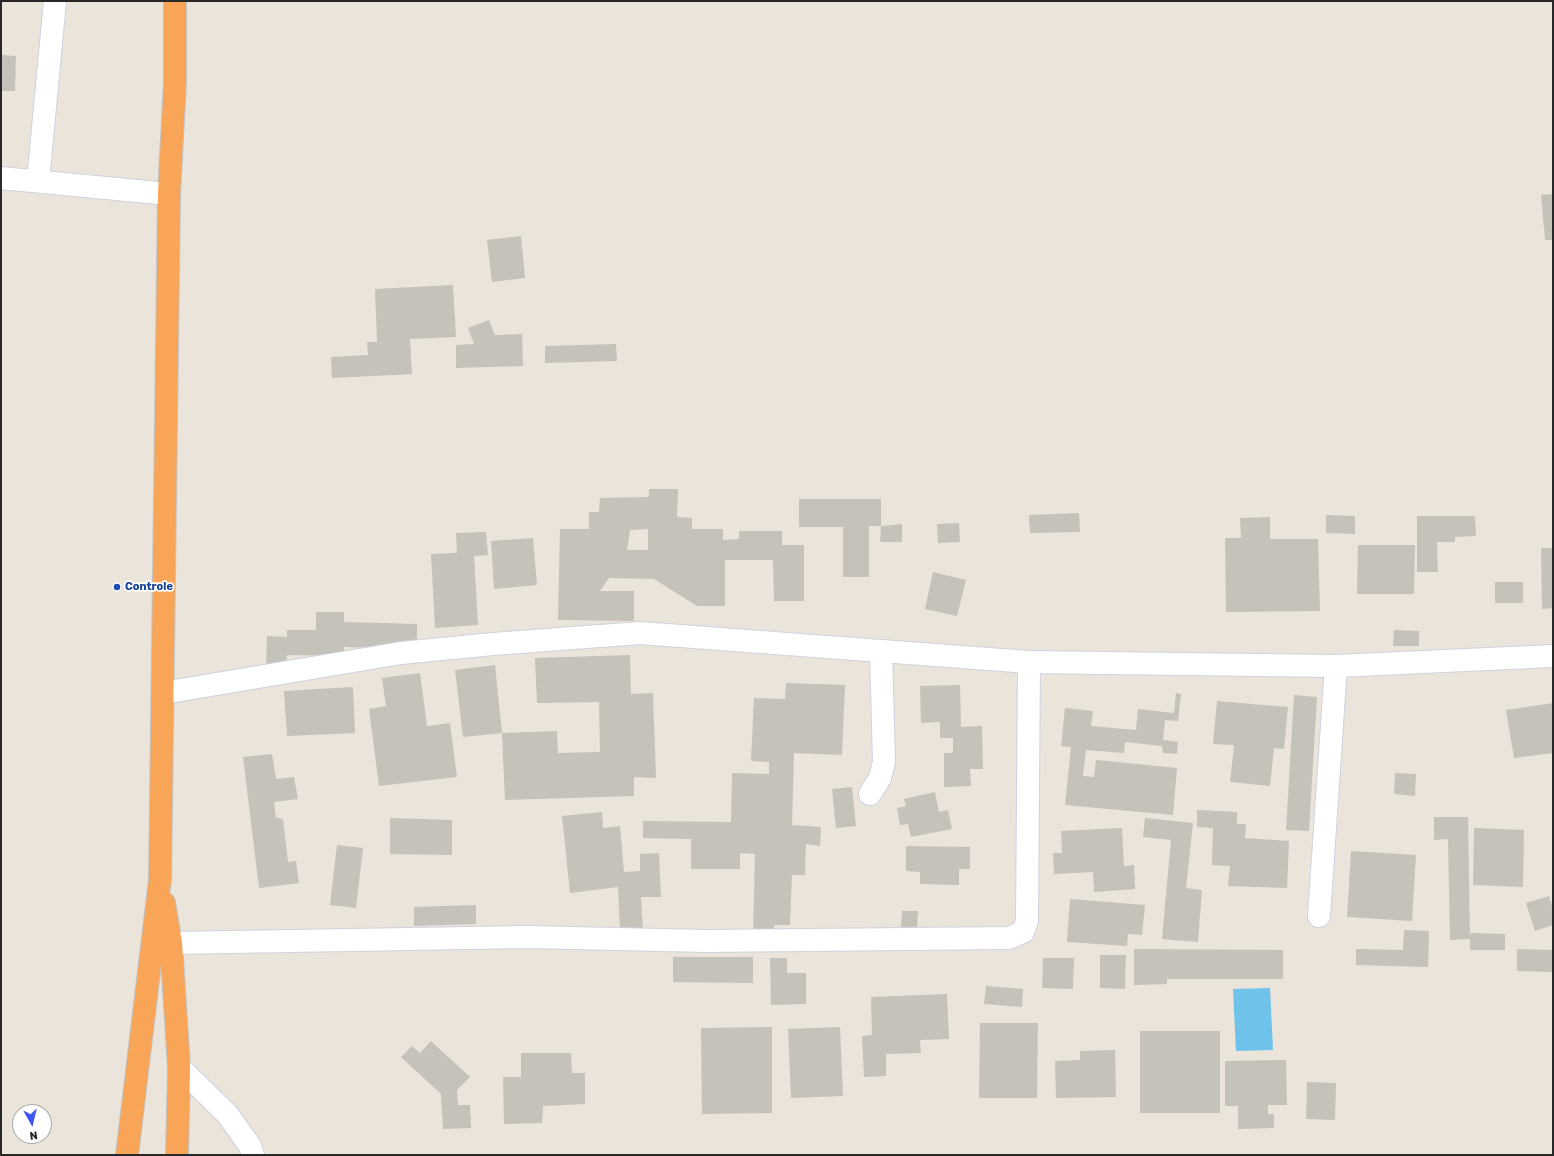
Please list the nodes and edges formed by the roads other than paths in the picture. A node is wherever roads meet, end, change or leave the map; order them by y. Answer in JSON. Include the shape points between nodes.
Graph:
{"nodes":[{"id":1,"x":56,"y":1,"type":"edge"},
{"id":2,"x":175,"y":1,"type":"edge"},
{"id":3,"x":1,"y":178,"type":"edge"},
{"id":4,"x":38,"y":181,"type":"junction"},
{"id":5,"x":169,"y":194,"type":"junction"},
{"id":6,"x":881,"y":651,"type":"junction"},
{"id":7,"x":1553,"y":656,"type":"edge"},
{"id":8,"x":1029,"y":662,"type":"junction"},
{"id":9,"x":1336,"y":666,"type":"junction"},
{"id":10,"x":163,"y":692,"type":"junction"},
{"id":11,"x":870,"y":794,"type":"dead end"},
{"id":12,"x":160,"y":880,"type":"junction"},
{"id":13,"x":1318,"y":916,"type":"dead end"},
{"id":14,"x":171,"y":943,"type":"junction"},
{"id":15,"x":179,"y":1067,"type":"junction"},
{"id":16,"x":127,"y":1155,"type":"edge"},
{"id":17,"x":177,"y":1155,"type":"edge"},
{"id":18,"x":253,"y":1155,"type":"edge"}],
"edges":[{"from":1,"to":4,"type":"street"},
{"from":2,"to":5,"type":"highway","via":[[175,82]]},
{"from":3,"to":4,"type":"street"},
{"from":4,"to":5,"type":"street"},
{"from":5,"to":10,"type":"highway"},
{"from":6,"to":8,"type":"street"},
{"from":6,"to":10,"type":"street","via":[[640,633],[401,653]]},
{"from":6,"to":11,"type":"street","via":[[884,762],[880,778]]},
{"from":7,"to":9,"type":"street"},
{"from":8,"to":9,"type":"street"},
{"from":8,"to":14,"type":"street","via":[[1027,921],[1023,932],[1009,938],[706,941],[528,937]]},
{"from":9,"to":13,"type":"street"},
{"from":10,"to":12,"type":"highway"},
{"from":12,"to":14,"type":"highway"},
{"from":12,"to":16,"type":"highway"},
{"from":14,"to":15,"type":"highway"},
{"from":15,"to":17,"type":"highway"},
{"from":15,"to":18,"type":"street","via":[[228,1115],[250,1146]]}]}
